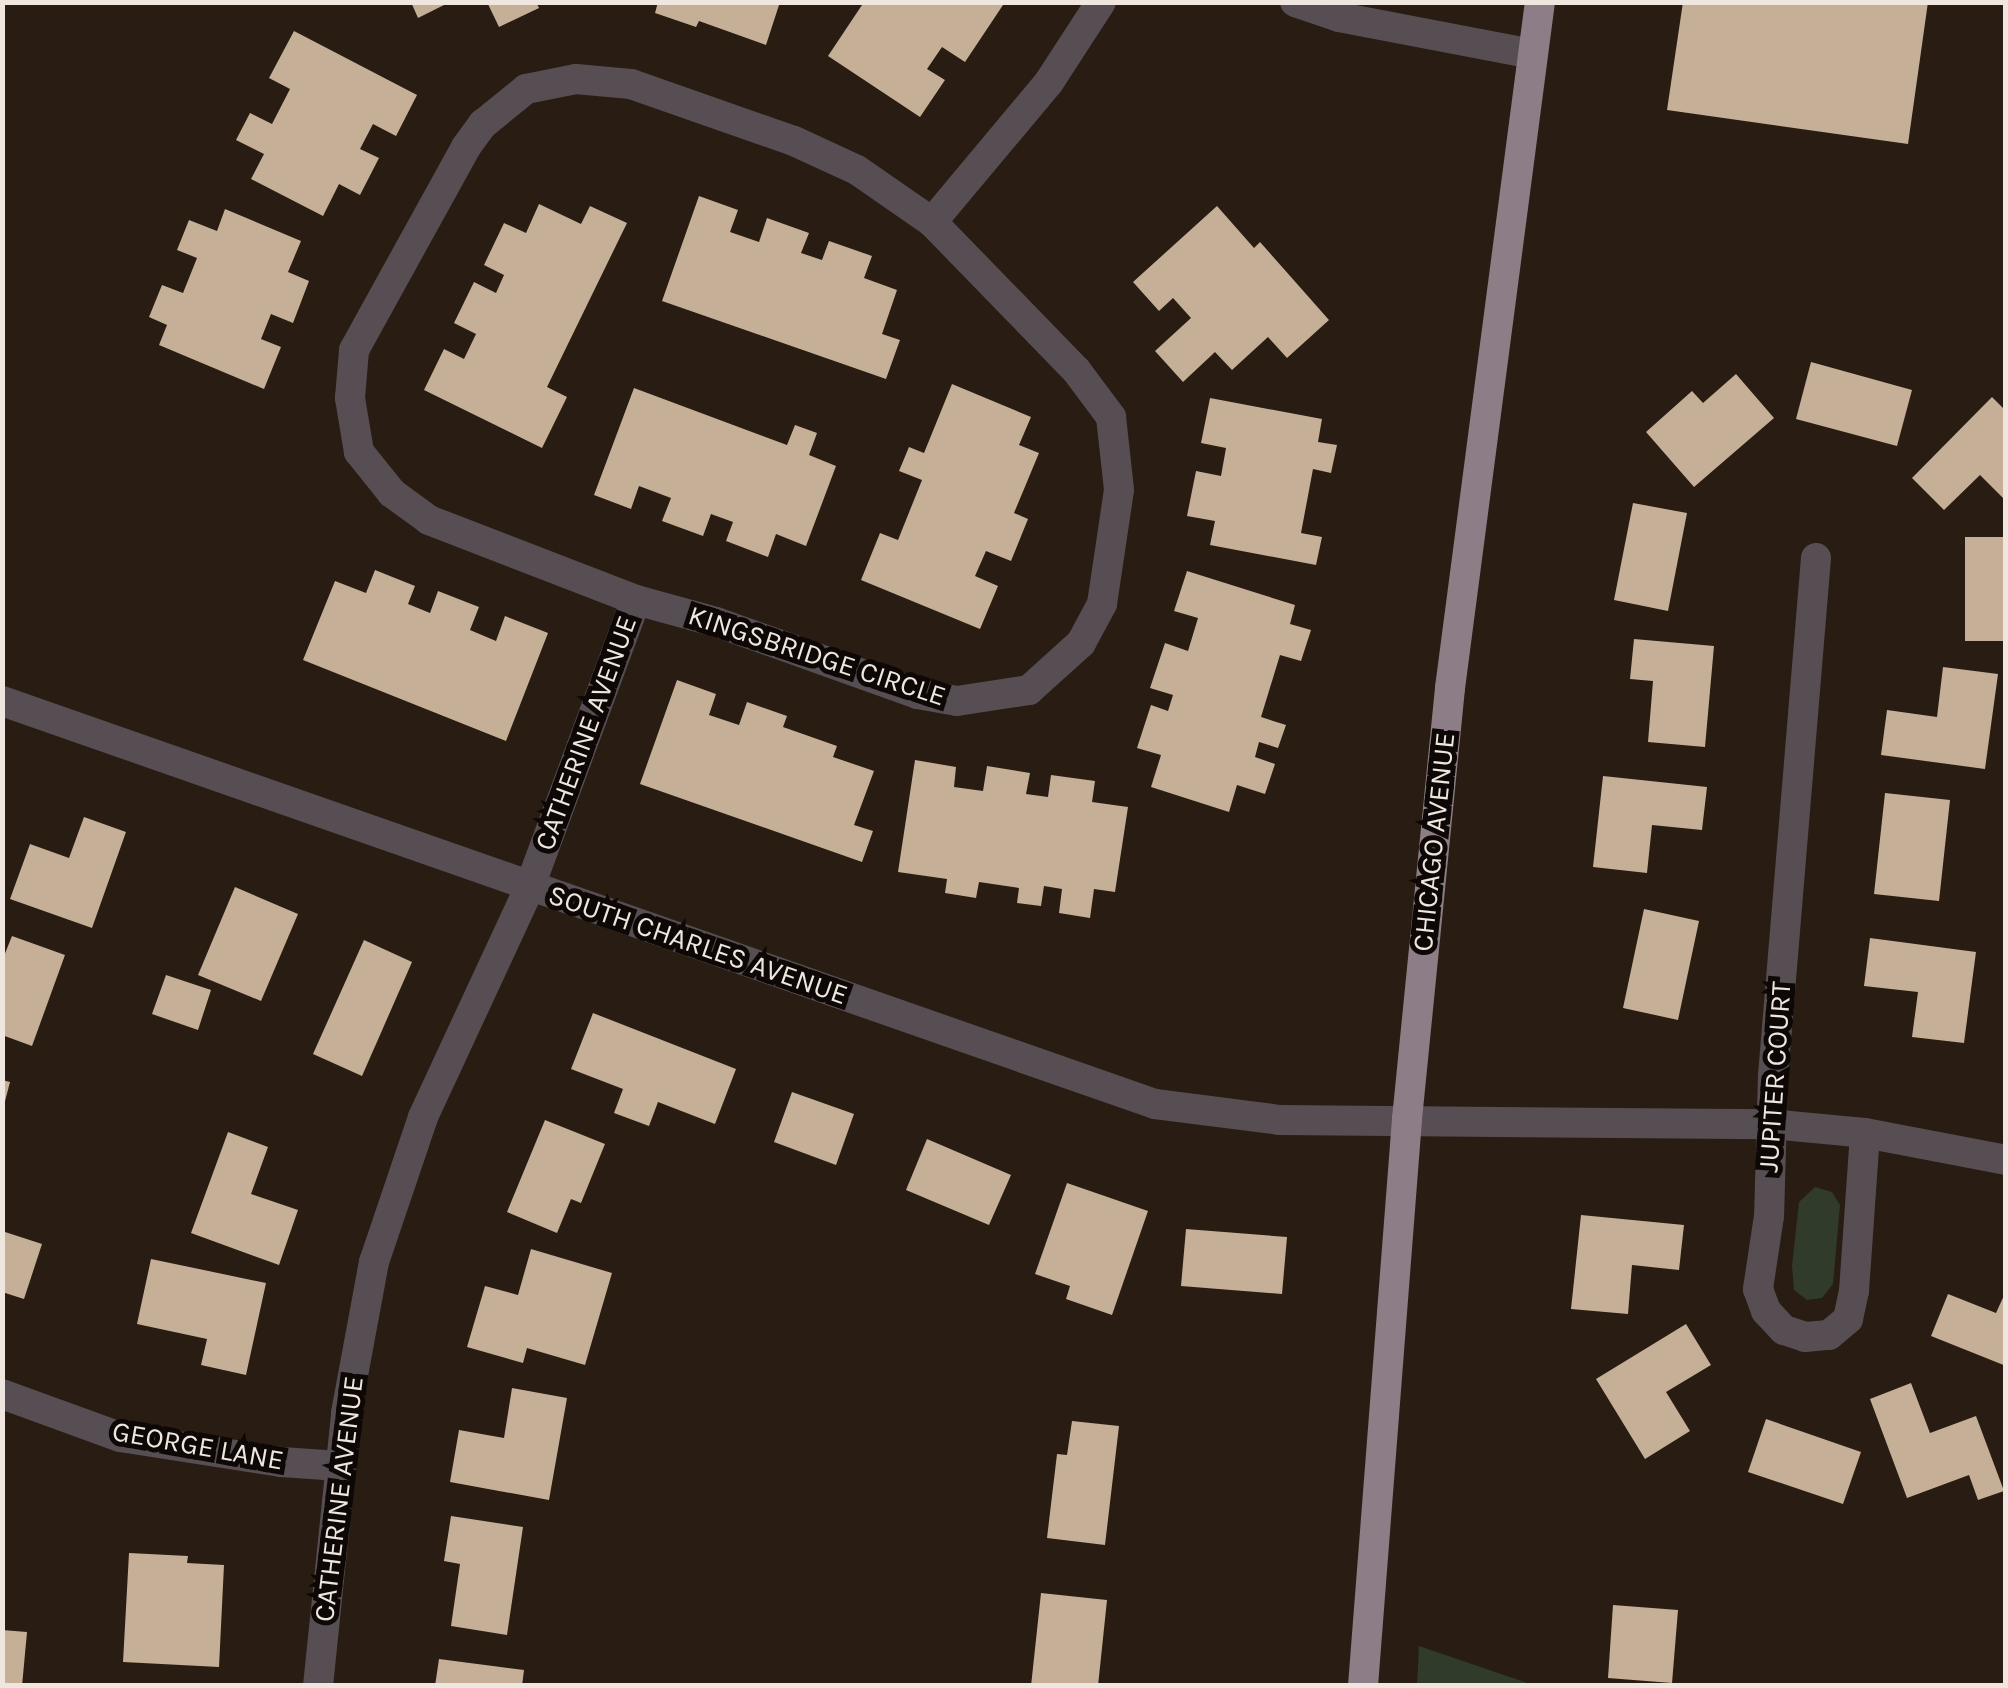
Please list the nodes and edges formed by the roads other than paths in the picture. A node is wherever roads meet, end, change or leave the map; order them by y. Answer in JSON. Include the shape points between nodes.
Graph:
{"nodes":[{"id":1,"x":1101,"y":2,"type":"edge"},
{"id":2,"x":1295,"y":2,"type":"edge"},
{"id":3,"x":1540,"y":2,"type":"edge"},
{"id":4,"x":1533,"y":54,"type":"junction"},
{"id":5,"x":932,"y":222,"type":"junction"},
{"id":6,"x":1816,"y":558,"type":"dead end"},
{"id":7,"x":636,"y":600,"type":"junction"},
{"id":8,"x":2,"y":701,"type":"edge"},
{"id":9,"x":530,"y":886,"type":"junction"},
{"id":10,"x":1407,"y":1119,"type":"junction"},
{"id":11,"x":1770,"y":1124,"type":"junction"},
{"id":12,"x":1865,"y":1133,"type":"junction"},
{"id":13,"x":2006,"y":1160,"type":"edge"},
{"id":14,"x":2,"y":1394,"type":"edge"},
{"id":15,"x":340,"y":1466,"type":"junction"},
{"id":16,"x":318,"y":1686,"type":"edge"},
{"id":17,"x":1363,"y":1686,"type":"edge"}],
"edges":[{"from":1,"to":5,"type":"street","via":[[1048,82]]},
{"from":2,"to":4,"type":"street","via":[[1357,21]]},
{"from":3,"to":4,"type":"main road","name":"CHICAGO AVENUE"},
{"from":4,"to":10,"type":"main road","name":"CHICAGO AVENUE","via":[[1460,609]]},
{"from":5,"to":7,"type":"street","name":"KINGSBRIDGE CIRCLE","via":[[1076,370],[1112,417],[1120,468],[1108,576],[1081,643],[1029,690],[956,701]]},
{"from":5,"to":7,"type":"street","name":"CATHERINE AVENUE","via":[[826,154],[631,84],[576,79],[526,89],[484,124],[354,350],[350,398],[359,452],[392,493],[429,520]]},
{"from":6,"to":11,"type":"street","name":"JUPITER COURT"},
{"from":7,"to":9,"type":"street","name":"CATHERINE AVENUE"},
{"from":8,"to":9,"type":"street","name":"SOUTH CHARLES AVENUE"},
{"from":9,"to":10,"type":"street","name":"SOUTH CHARLES AVENUE","via":[[1138,1099],[1280,1120]]},
{"from":9,"to":15,"type":"street","name":"CATHERINE AVENUE","via":[[423,1117],[394,1196],[374,1262]]},
{"from":10,"to":11,"type":"street","name":"SOUTH CHARLES AVENUE"},
{"from":10,"to":17,"type":"main road","name":"CHICAGO AVENUE"},
{"from":11,"to":12,"type":"street","name":"SOUTH CHARLES AVENUE"},
{"from":11,"to":12,"type":"street","name":"JUPITER COURT","via":[[1758,1289],[1766,1311],[1784,1330],[1805,1337],[1829,1335],[1848,1319]]},
{"from":12,"to":13,"type":"street","name":"SOUTH CHARLES AVENUE"},
{"from":14,"to":15,"type":"street","name":"GEORGE LANE","via":[[120,1436]]},
{"from":15,"to":16,"type":"street","name":"CATHERINE AVENUE"}]}
